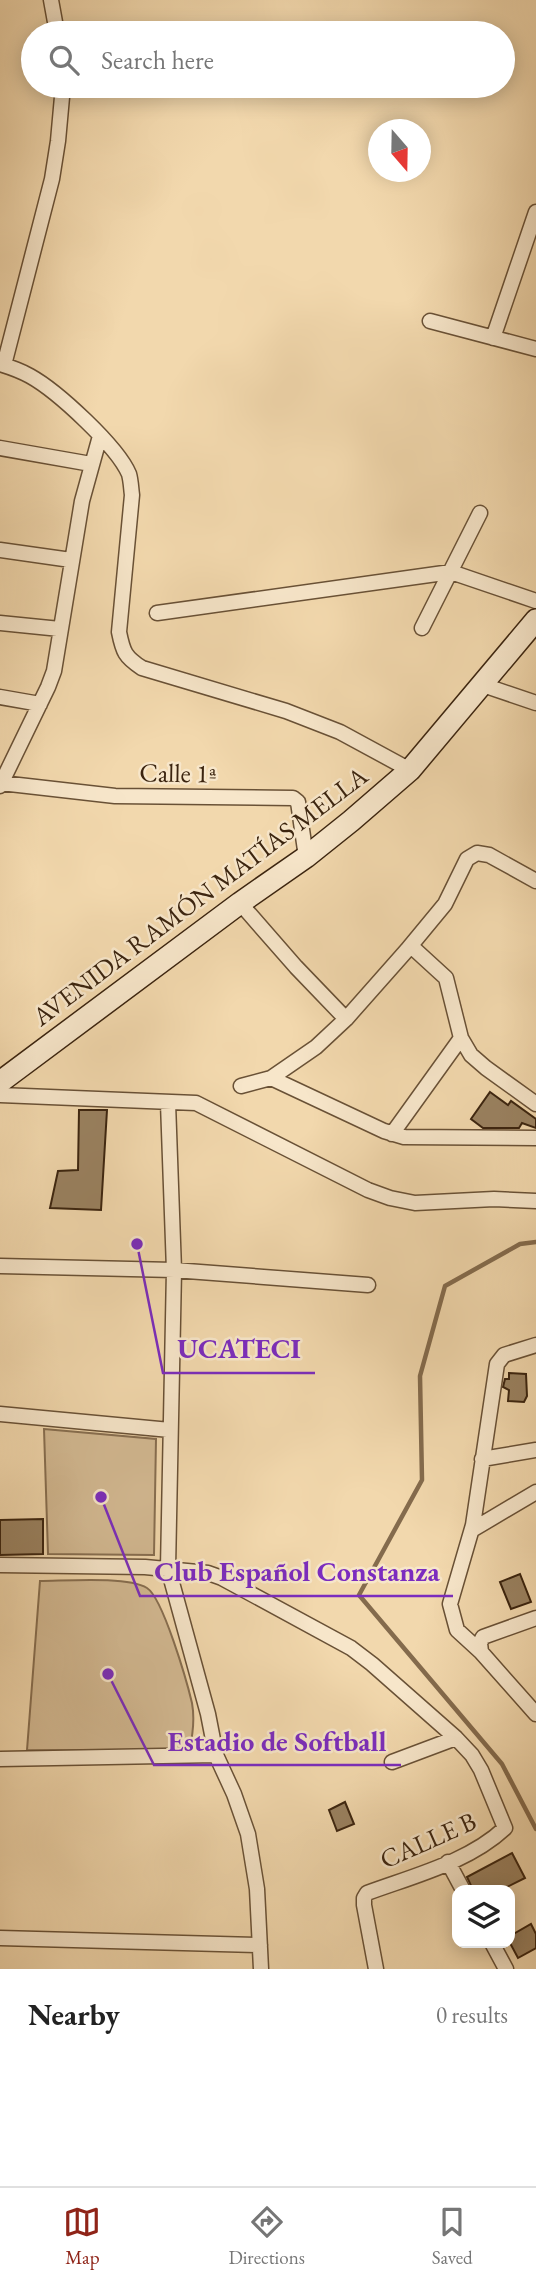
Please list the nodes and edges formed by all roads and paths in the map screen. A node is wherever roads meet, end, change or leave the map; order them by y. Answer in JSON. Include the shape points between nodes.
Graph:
{"nodes":[{"id":1,"x":51,"y":0,"type":"edge"},
{"id":2,"x":55,"y":21,"type":"edge"},
{"id":3,"x":62,"y":98,"type":"edge"},
{"id":4,"x":536,"y":212,"type":"edge"},
{"id":5,"x":430,"y":321,"type":"dead end"},
{"id":6,"x":493,"y":338,"type":"junction"},
{"id":7,"x":536,"y":349,"type":"edge"},
{"id":8,"x":2,"y":365,"type":"edge"},
{"id":9,"x":100,"y":436,"type":"junction"},
{"id":10,"x":0,"y":448,"type":"edge"},
{"id":11,"x":91,"y":464,"type":"junction"},
{"id":12,"x":480,"y":513,"type":"dead end"},
{"id":13,"x":0,"y":550,"type":"edge"},
{"id":14,"x":71,"y":559,"type":"junction"},
{"id":15,"x":451,"y":572,"type":"junction"},
{"id":16,"x":536,"y":601,"type":"edge"},
{"id":17,"x":157,"y":613,"type":"dead end"},
{"id":18,"x":536,"y":620,"type":"edge"},
{"id":19,"x":0,"y":623,"type":"edge"},
{"id":20,"x":422,"y":628,"type":"dead end"},
{"id":21,"x":60,"y":629,"type":"junction"},
{"id":22,"x":483,"y":685,"type":"junction"},
{"id":23,"x":0,"y":696,"type":"edge"},
{"id":24,"x":536,"y":703,"type":"edge"},
{"id":25,"x":40,"y":704,"type":"junction"},
{"id":26,"x":410,"y":770,"type":"junction"},
{"id":27,"x":0,"y":784,"type":"edge"},
{"id":28,"x":306,"y":857,"type":"junction"},
{"id":29,"x":536,"y":881,"type":"edge"},
{"id":30,"x":240,"y":903,"type":"junction"},
{"id":31,"x":411,"y":946,"type":"junction"},
{"id":32,"x":346,"y":1019,"type":"junction"},
{"id":33,"x":461,"y":1038,"type":"junction"},
{"id":34,"x":271,"y":1078,"type":"junction"},
{"id":35,"x":0,"y":1083,"type":"edge"},
{"id":36,"x":241,"y":1086,"type":"dead end"},
{"id":37,"x":0,"y":1095,"type":"edge"},
{"id":38,"x":169,"y":1103,"type":"junction"},
{"id":39,"x":536,"y":1104,"type":"edge"},
{"id":40,"x":392,"y":1134,"type":"junction"},
{"id":41,"x":536,"y":1138,"type":"edge"},
{"id":42,"x":536,"y":1201,"type":"edge"},
{"id":43,"x":0,"y":1266,"type":"edge"},
{"id":44,"x":174,"y":1270,"type":"junction"},
{"id":45,"x":368,"y":1285,"type":"dead end"},
{"id":46,"x":536,"y":1345,"type":"edge"},
{"id":47,"x":0,"y":1413,"type":"edge"},
{"id":48,"x":170,"y":1430,"type":"junction"},
{"id":49,"x":536,"y":1450,"type":"edge"},
{"id":50,"x":482,"y":1459,"type":"junction"},
{"id":51,"x":536,"y":1492,"type":"edge"},
{"id":52,"x":472,"y":1530,"type":"junction"},
{"id":53,"x":0,"y":1565,"type":"edge"},
{"id":54,"x":168,"y":1568,"type":"junction"},
{"id":55,"x":536,"y":1618,"type":"edge"},
{"id":56,"x":481,"y":1652,"type":"junction"},
{"id":57,"x":536,"y":1714,"type":"edge"},
{"id":58,"x":456,"y":1738,"type":"junction"},
{"id":59,"x":216,"y":1755,"type":"junction"},
{"id":60,"x":0,"y":1759,"type":"edge"},
{"id":61,"x":392,"y":1762,"type":"dead end"},
{"id":62,"x":448,"y":1863,"type":"junction"},
{"id":63,"x":460,"y":1885,"type":"edge"},
{"id":64,"x":0,"y":1938,"type":"edge"},
{"id":65,"x":260,"y":1945,"type":"junction"},
{"id":66,"x":495,"y":1948,"type":"edge"},
{"id":67,"x":261,"y":1969,"type":"edge"},
{"id":68,"x":376,"y":1969,"type":"edge"},
{"id":69,"x":506,"y":1969,"type":"edge"}],
"edges":[{"from":1,"to":2,"type":"street"},
{"from":3,"to":8,"type":"street","via":[[51,179]]},
{"from":4,"to":6,"type":"street"},
{"from":5,"to":6,"type":"street"},
{"from":6,"to":7,"type":"street"},
{"from":8,"to":9,"type":"street","via":[[29,375],[52,391]]},
{"from":9,"to":11,"type":"street"},
{"from":9,"to":26,"type":"street","via":[[122,460],[130,477],[119,632],[131,662],[286,711],[340,732]]},
{"from":10,"to":11,"type":"street"},
{"from":11,"to":14,"type":"street"},
{"from":12,"to":15,"type":"street"},
{"from":13,"to":14,"type":"street"},
{"from":14,"to":21,"type":"street"},
{"from":15,"to":16,"type":"street"},
{"from":15,"to":17,"type":"street"},
{"from":15,"to":20,"type":"street"},
{"from":18,"to":22,"type":"street","name":"AVENIDA RAMÓN MATÍAS MELLA"},
{"from":19,"to":21,"type":"street"},
{"from":21,"to":25,"type":"street","via":[[54,671]]},
{"from":22,"to":24,"type":"street"},
{"from":22,"to":26,"type":"street","name":"AVENIDA RAMÓN MATÍAS MELLA"},
{"from":23,"to":25,"type":"street"},
{"from":25,"to":27,"type":"street"},
{"from":26,"to":28,"type":"street","name":"AVENIDA RAMÓN MATÍAS MELLA"},
{"from":27,"to":28,"type":"street","name":"Calle 1ª","via":[[115,796],[293,798],[298,802]]},
{"from":28,"to":30,"type":"street","name":"AVENIDA RAMÓN MATÍAS MELLA"},
{"from":29,"to":31,"type":"street","via":[[477,853],[467,859],[445,904]]},
{"from":30,"to":32,"type":"street"},
{"from":30,"to":35,"type":"street","name":"AVENIDA RAMÓN MATÍAS MELLA"},
{"from":31,"to":32,"type":"street"},
{"from":31,"to":33,"type":"street","via":[[446,978]]},
{"from":32,"to":34,"type":"street"},
{"from":33,"to":39,"type":"street","via":[[471,1055]]},
{"from":33,"to":40,"type":"street"},
{"from":34,"to":36,"type":"street"},
{"from":34,"to":40,"type":"street"},
{"from":37,"to":38,"type":"street"},
{"from":38,"to":42,"type":"street","via":[[196,1103],[390,1198],[415,1203]]},
{"from":38,"to":44,"type":"street"},
{"from":40,"to":41,"type":"street","via":[[417,1139]]},
{"from":43,"to":44,"type":"street"},
{"from":44,"to":45,"type":"street"},
{"from":44,"to":48,"type":"street"},
{"from":46,"to":50,"type":"street","via":[[504,1355],[497,1364]]},
{"from":47,"to":48,"type":"street"},
{"from":48,"to":54,"type":"street"},
{"from":49,"to":50,"type":"street"},
{"from":50,"to":52,"type":"street"},
{"from":51,"to":52,"type":"street"},
{"from":52,"to":56,"type":"street","via":[[450,1604],[457,1630]]},
{"from":53,"to":54,"type":"street"},
{"from":54,"to":58,"type":"street","via":[[222,1578],[351,1648]]},
{"from":54,"to":59,"type":"street"},
{"from":55,"to":56,"type":"street","via":[[483,1637]]},
{"from":56,"to":57,"type":"street"},
{"from":58,"to":61,"type":"street"},
{"from":58,"to":62,"type":"street","name":"CALLE B","via":[[481,1770],[505,1828],[494,1839]]},
{"from":59,"to":60,"type":"street"},
{"from":59,"to":65,"type":"street","via":[[248,1834]]},
{"from":62,"to":63,"type":"street"},
{"from":62,"to":68,"type":"street","name":"CALLE B","via":[[367,1893],[364,1905]]},
{"from":64,"to":65,"type":"street"},
{"from":65,"to":67,"type":"street"},
{"from":66,"to":69,"type":"street"}]}
